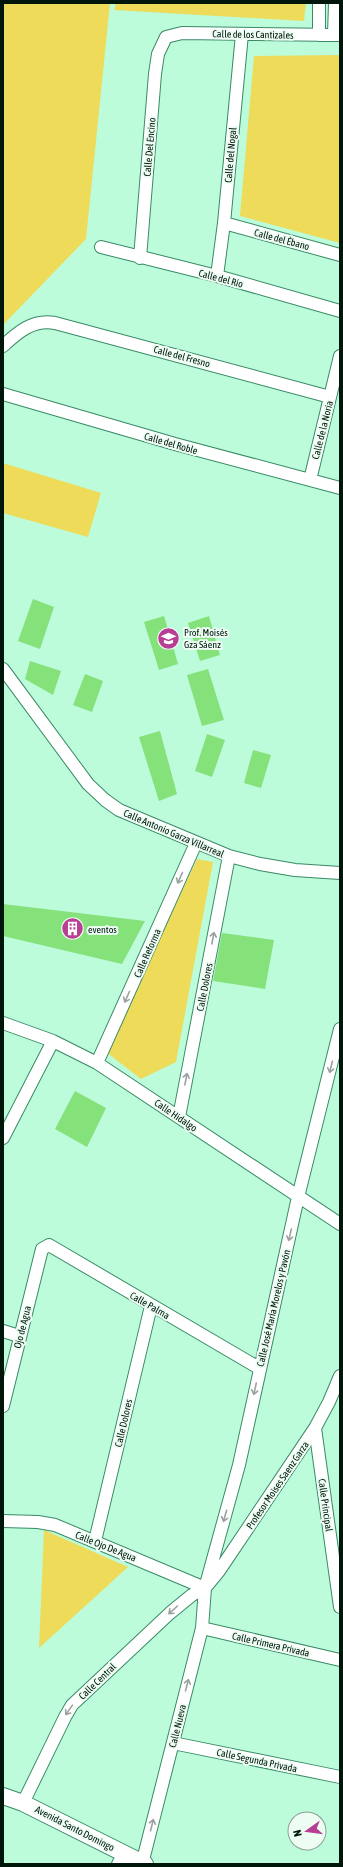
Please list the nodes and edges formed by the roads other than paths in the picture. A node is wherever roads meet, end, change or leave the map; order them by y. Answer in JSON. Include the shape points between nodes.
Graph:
{"nodes":[{"id":1,"x":319,"y":3,"type":"edge"},
{"id":2,"x":335,"y":3,"type":"edge"},
{"id":3,"x":242,"y":34,"type":"junction"},
{"id":4,"x":319,"y":35,"type":"junction"},
{"id":5,"x":337,"y":35,"type":"edge"},
{"id":6,"x":166,"y":38,"type":"joint"},
{"id":7,"x":224,"y":223,"type":"junction"},
{"id":8,"x":101,"y":247,"type":"dead end"},
{"id":9,"x":340,"y":255,"type":"edge"},
{"id":10,"x":140,"y":258,"type":"junction"},
{"id":11,"x":218,"y":276,"type":"junction"},
{"id":12,"x":340,"y":311,"type":"edge"},
{"id":13,"x":3,"y":346,"type":"edge"},
{"id":14,"x":340,"y":356,"type":"edge"},
{"id":15,"x":3,"y":394,"type":"edge"},
{"id":16,"x":330,"y":397,"type":"junction"},
{"id":17,"x":310,"y":480,"type":"junction"},
{"id":18,"x":340,"y":488,"type":"edge"},
{"id":19,"x":3,"y":669,"type":"edge"},
{"id":20,"x":196,"y":842,"type":"junction"},
{"id":21,"x":229,"y":856,"type":"junction"},
{"id":22,"x":340,"y":873,"type":"edge"},
{"id":23,"x":3,"y":1023,"type":"edge"},
{"id":24,"x":340,"y":1029,"type":"edge"},
{"id":25,"x":53,"y":1041,"type":"junction"},
{"id":26,"x":97,"y":1063,"type":"junction"},
{"id":27,"x":179,"y":1118,"type":"junction"},
{"id":28,"x":3,"y":1138,"type":"edge"},
{"id":29,"x":298,"y":1197,"type":"junction"},
{"id":30,"x":340,"y":1224,"type":"edge"},
{"id":31,"x":42,"y":1249,"type":"joint"},
{"id":32,"x":151,"y":1306,"type":"junction"},
{"id":33,"x":3,"y":1331,"type":"edge"},
{"id":34,"x":19,"y":1336,"type":"junction"},
{"id":35,"x":259,"y":1368,"type":"junction"},
{"id":36,"x":340,"y":1376,"type":"edge"},
{"id":37,"x":334,"y":1404,"type":"edge"},
{"id":38,"x":3,"y":1406,"type":"edge"},
{"id":39,"x":315,"y":1428,"type":"junction"},
{"id":40,"x":3,"y":1522,"type":"edge"},
{"id":41,"x":95,"y":1541,"type":"junction"},
{"id":42,"x":205,"y":1588,"type":"junction"},
{"id":43,"x":340,"y":1607,"type":"edge"},
{"id":44,"x":202,"y":1628,"type":"junction"},
{"id":45,"x":340,"y":1660,"type":"edge"},
{"id":46,"x":173,"y":1742,"type":"junction"},
{"id":47,"x":340,"y":1777,"type":"edge"},
{"id":48,"x":3,"y":1796,"type":"edge"},
{"id":49,"x":24,"y":1803,"type":"junction"},
{"id":50,"x":121,"y":1859,"type":"edge"},
{"id":51,"x":143,"y":1864,"type":"edge"}],
"edges":[{"from":1,"to":4,"type":"street"},
{"from":2,"to":5,"type":"street"},
{"from":3,"to":4,"type":"street","name":"Calle de los Cantizales"},
{"from":3,"to":6,"type":"street","name":"Calle de los Cantizales","via":[[182,33]]},
{"from":3,"to":7,"type":"street","name":"Calle del Nogal"},
{"from":4,"to":5,"type":"street","name":"Calle de los Cantizales"},
{"from":6,"to":10,"type":"street","name":"Calle Del Encino","via":[[158,54],[155,74]]},
{"from":7,"to":9,"type":"street","name":"Calle del Ébano"},
{"from":7,"to":11,"type":"street","name":"Calle del Nogal"},
{"from":8,"to":10,"type":"street","name":"Calle del Río"},
{"from":10,"to":11,"type":"street","name":"Calle del Río"},
{"from":11,"to":12,"type":"street","name":"Calle del Río"},
{"from":13,"to":16,"type":"street","name":"Calle del Fresno","via":[[32,324],[46,322]]},
{"from":14,"to":16,"type":"street","name":"Calle de la Noria"},
{"from":15,"to":17,"type":"street","name":"Calle del Roble"},
{"from":16,"to":17,"type":"street","name":"Calle de la Noria"},
{"from":17,"to":18,"type":"street","name":"Calle del Roble"},
{"from":19,"to":20,"type":"street","name":"Calle Antonio Garza Villarreal","via":[[88,784],[105,800],[133,817]]},
{"from":20,"to":21,"type":"street","name":"Calle Antonio Garza Villarreal"},
{"from":20,"to":26,"type":"street","name":"Calle Reforma","one_way":true},
{"from":21,"to":22,"type":"street","name":"Calle Antonio Garza Villarreal","via":[[295,870]]},
{"from":27,"to":21,"type":"street","name":"Calle Dolores","one_way":true},
{"from":23,"to":25,"type":"street","name":"Calle Hidalgo"},
{"from":24,"to":29,"type":"street","name":"Calle José María Morelos y Pavón","one_way":true},
{"from":25,"to":26,"type":"street","name":"Calle Hidalgo"},
{"from":25,"to":28,"type":"street"},
{"from":26,"to":27,"type":"street","name":"Calle Hidalgo"},
{"from":27,"to":29,"type":"street","name":"Calle Hidalgo"},
{"from":29,"to":30,"type":"street","name":"Calle Hidalgo"},
{"from":29,"to":35,"type":"street","name":"Calle José María Morelos y Pavón","one_way":true},
{"from":31,"to":32,"type":"street","name":"Calle Palma","via":[[49,1245]]},
{"from":31,"to":34,"type":"street","name":"Ojo de Agua"},
{"from":32,"to":35,"type":"street","name":"Calle Palma"},
{"from":32,"to":41,"type":"street","name":"Calle Dolores"},
{"from":33,"to":34,"type":"street"},
{"from":34,"to":38,"type":"street","name":"Ojo de Agua"},
{"from":35,"to":42,"type":"street","name":"Calle José María Morelos y Pavón","one_way":true,"via":[[239,1464]]},
{"from":36,"to":37,"type":"street","name":"Profesor Moises Saenz Garza"},
{"from":37,"to":39,"type":"street","name":"Profesor Moises Saenz Garza"},
{"from":39,"to":42,"type":"street","name":"Profesor Moises Saenz Garza","via":[[226,1561]]},
{"from":39,"to":43,"type":"street","name":"Calle Principal"},
{"from":40,"to":41,"type":"street","name":"Calle Ojo De Agua","via":[[38,1522],[55,1525]]},
{"from":41,"to":42,"type":"street","name":"Calle Ojo De Agua"},
{"from":42,"to":44,"type":"street","name":"Calle Nueva"},
{"from":42,"to":49,"type":"street","name":"Calle Central","one_way":true,"via":[[170,1613],[72,1705]]},
{"from":44,"to":45,"type":"street","name":"Calle Primera Privada"},
{"from":46,"to":44,"type":"street","name":"Calle Nueva","one_way":true},
{"from":46,"to":47,"type":"street","name":"Calle Segunda Privada"},
{"from":51,"to":46,"type":"street","name":"Calle Nueva","one_way":true},
{"from":48,"to":49,"type":"street","name":"Avenida Santo Domingo"},
{"from":49,"to":50,"type":"street","name":"Avenida Santo Domingo"},
{"from":50,"to":51,"type":"street","name":"Avenida Santo Domingo"}]}
